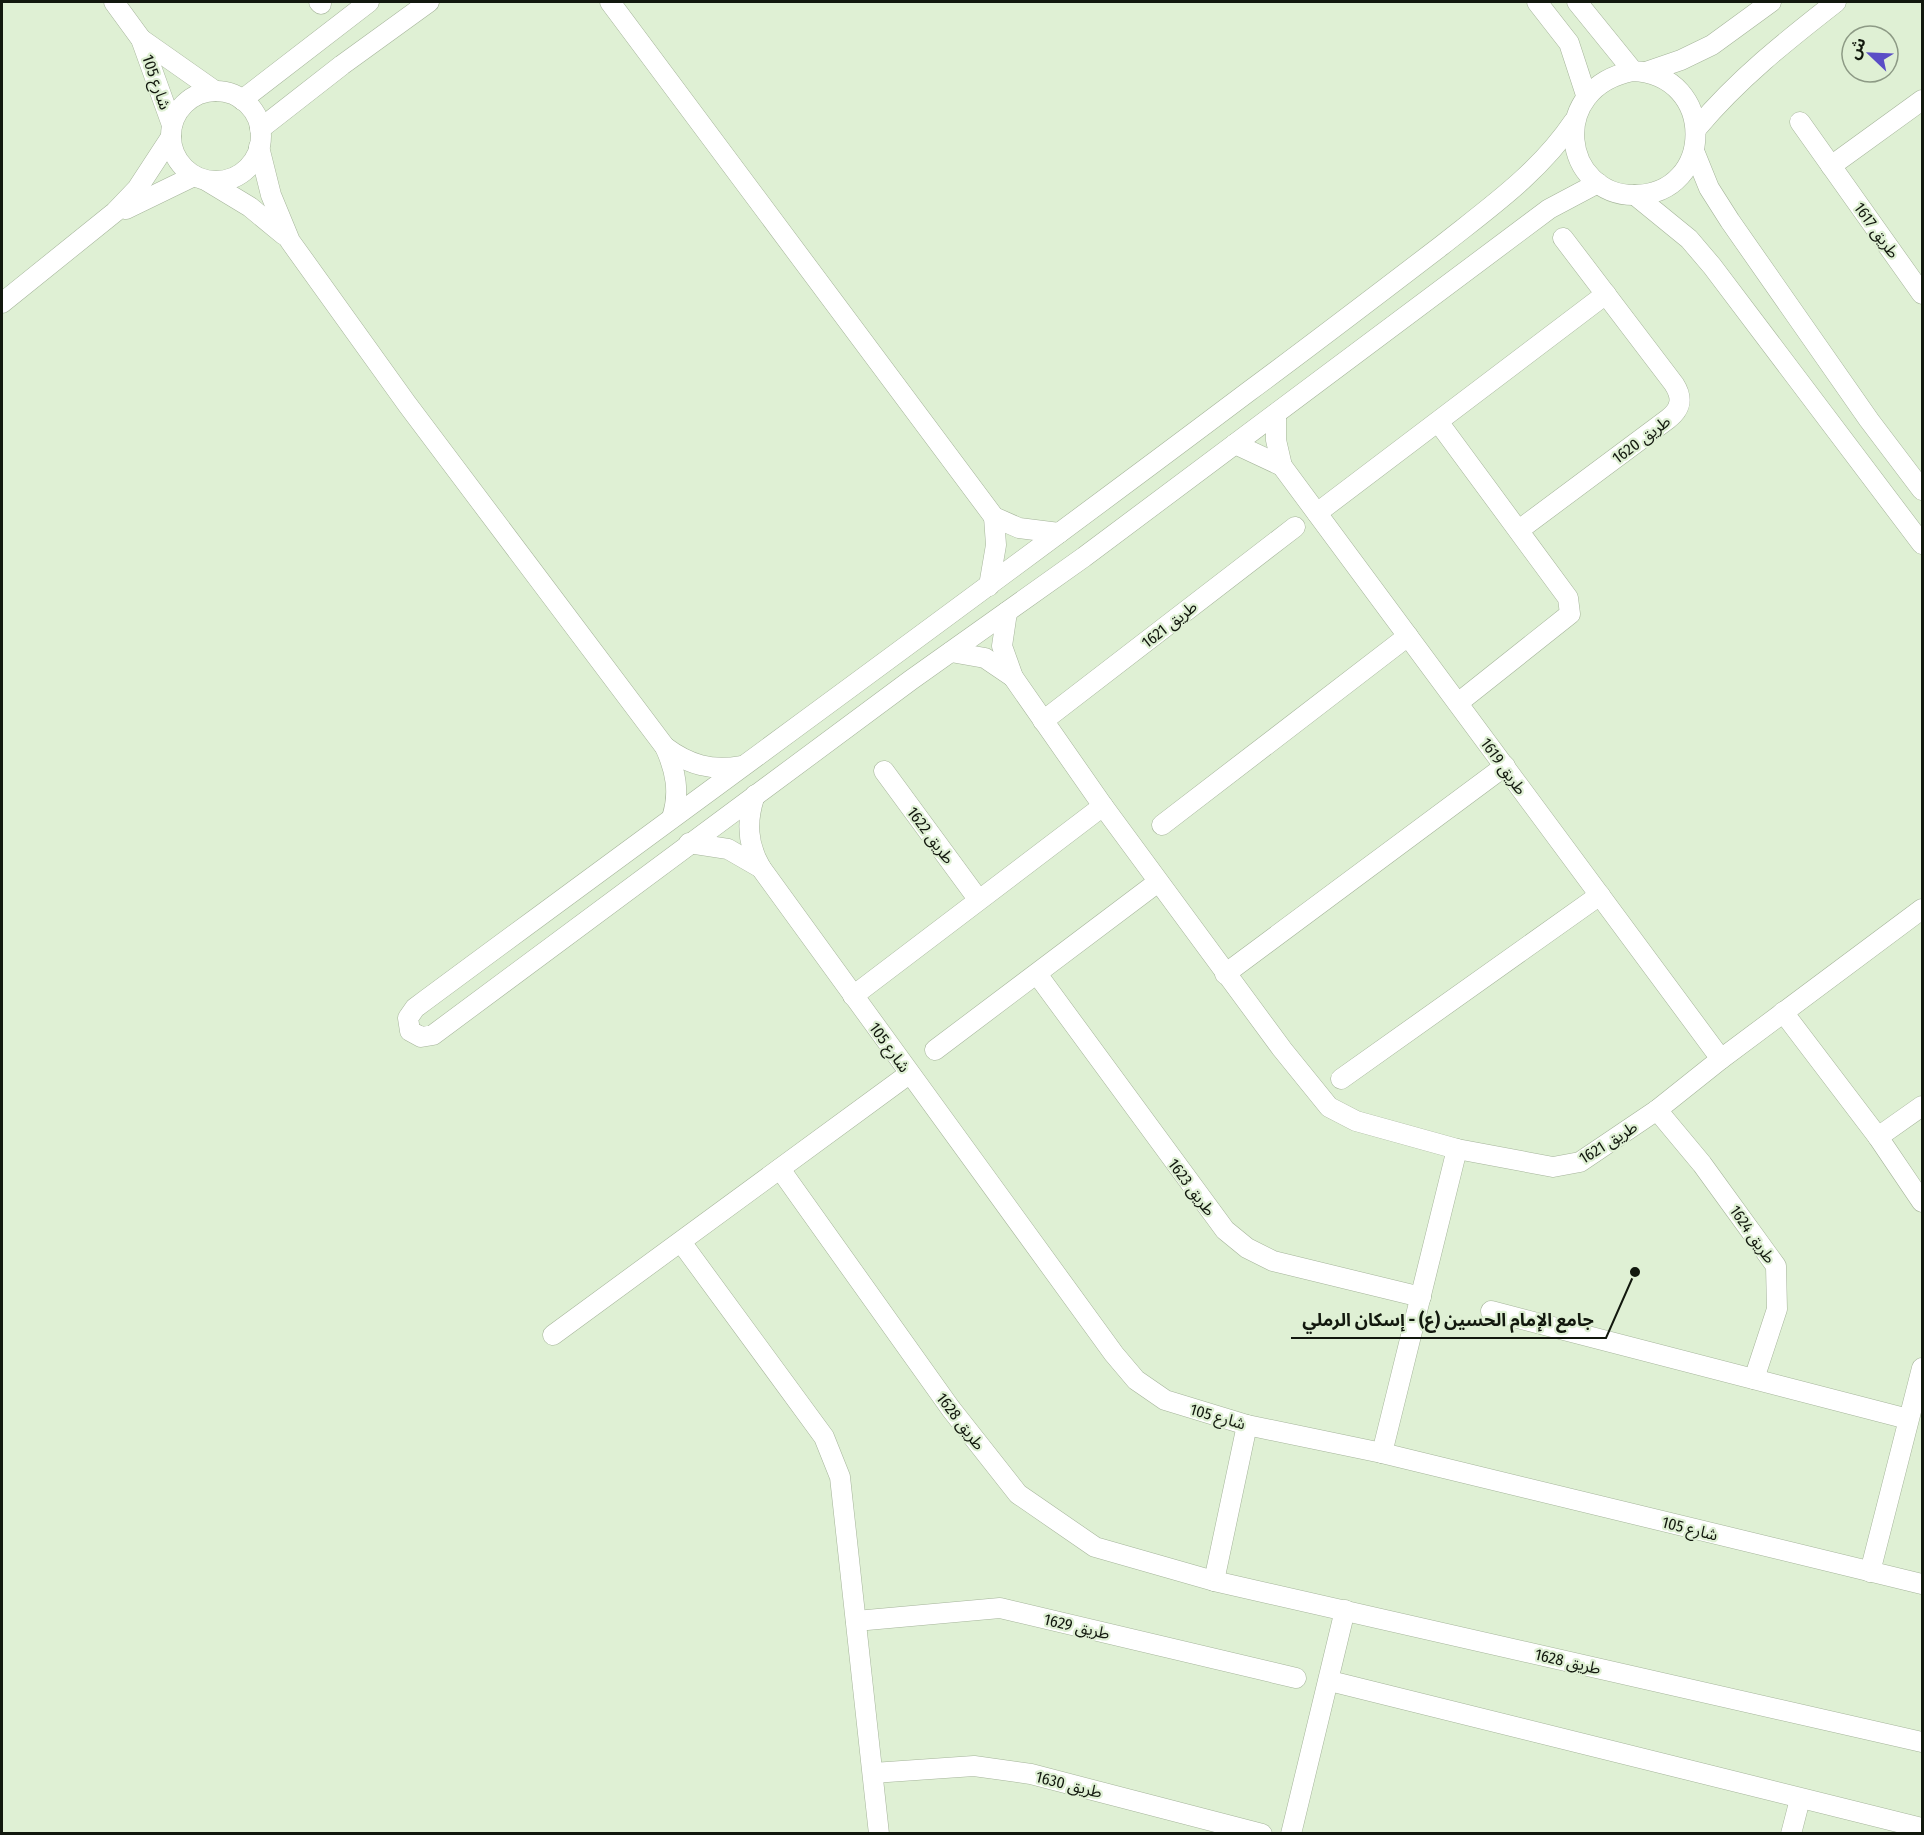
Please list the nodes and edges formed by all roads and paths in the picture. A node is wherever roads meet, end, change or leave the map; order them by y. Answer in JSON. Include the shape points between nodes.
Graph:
{"nodes":[{"id":1,"x":114,"y":2,"type":"edge"},
{"id":2,"x":369,"y":2,"type":"edge"},
{"id":3,"x":429,"y":2,"type":"edge"},
{"id":4,"x":610,"y":2,"type":"edge"},
{"id":5,"x":1537,"y":2,"type":"edge"},
{"id":6,"x":1576,"y":2,"type":"edge"},
{"id":7,"x":1771,"y":2,"type":"edge"},
{"id":8,"x":1836,"y":2,"type":"edge"},
{"id":9,"x":141,"y":39,"type":"junction"},
{"id":10,"x":1639,"y":71,"type":"junction"},
{"id":11,"x":215,"y":91,"type":"junction"},
{"id":12,"x":1586,"y":95,"type":"junction"},
{"id":13,"x":242,"y":100,"type":"junction"},
{"id":14,"x":1923,"y":100,"type":"edge"},
{"id":15,"x":1574,"y":121,"type":"junction"},
{"id":16,"x":1800,"y":122,"type":"dead end"},
{"id":17,"x":1697,"y":128,"type":"junction"},
{"id":18,"x":171,"y":131,"type":"junction"},
{"id":19,"x":259,"y":138,"type":"junction"},
{"id":20,"x":1694,"y":152,"type":"junction"},
{"id":21,"x":1831,"y":166,"type":"junction"},
{"id":22,"x":199,"y":178,"type":"junction"},
{"id":23,"x":1598,"y":183,"type":"junction"},
{"id":24,"x":1635,"y":195,"type":"junction"},
{"id":25,"x":91,"y":232,"type":"junction"},
{"id":26,"x":1563,"y":238,"type":"dead end"},
{"id":27,"x":290,"y":241,"type":"junction"},
{"id":28,"x":1606,"y":294,"type":"junction"},
{"id":29,"x":1923,"y":294,"type":"edge"},
{"id":30,"x":2,"y":303,"type":"edge"},
{"id":31,"x":1276,"y":414,"type":"junction"},
{"id":32,"x":1439,"y":423,"type":"junction"},
{"id":33,"x":1235,"y":444,"type":"junction"},
{"id":34,"x":1282,"y":466,"type":"junction"},
{"id":35,"x":1923,"y":490,"type":"edge"},
{"id":36,"x":1317,"y":513,"type":"junction"},
{"id":37,"x":994,"y":517,"type":"junction"},
{"id":38,"x":1295,"y":527,"type":"dead end"},
{"id":39,"x":1519,"y":530,"type":"junction"},
{"id":40,"x":1059,"y":533,"type":"junction"},
{"id":41,"x":1923,"y":544,"type":"edge"},
{"id":42,"x":989,"y":586,"type":"junction"},
{"id":43,"x":1007,"y":612,"type":"junction"},
{"id":44,"x":1408,"y":636,"type":"junction"},
{"id":45,"x":951,"y":652,"type":"junction"},
{"id":46,"x":1013,"y":677,"type":"junction"},
{"id":47,"x":1458,"y":703,"type":"junction"},
{"id":48,"x":1043,"y":720,"type":"junction"},
{"id":49,"x":665,"y":747,"type":"junction"},
{"id":50,"x":742,"y":766,"type":"junction"},
{"id":51,"x":1505,"y":766,"type":"junction"},
{"id":52,"x":884,"y":771,"type":"dead end"},
{"id":53,"x":755,"y":795,"type":"junction"},
{"id":54,"x":1103,"y":806,"type":"junction"},
{"id":55,"x":672,"y":818,"type":"junction"},
{"id":56,"x":1162,"y":825,"type":"dead end"},
{"id":57,"x":689,"y":843,"type":"junction"},
{"id":58,"x":761,"y":868,"type":"junction"},
{"id":59,"x":1158,"y":882,"type":"junction"},
{"id":60,"x":1600,"y":895,"type":"junction"},
{"id":61,"x":978,"y":899,"type":"junction"},
{"id":62,"x":1923,"y":909,"type":"edge"},
{"id":63,"x":1037,"y":974,"type":"junction"},
{"id":64,"x":1225,"y":974,"type":"junction"},
{"id":65,"x":853,"y":996,"type":"junction"},
{"id":66,"x":1783,"y":1012,"type":"junction"},
{"id":67,"x":934,"y":1050,"type":"dead end"},
{"id":68,"x":1721,"y":1059,"type":"junction"},
{"id":69,"x":909,"y":1074,"type":"junction"},
{"id":70,"x":1341,"y":1079,"type":"dead end"},
{"id":71,"x":1923,"y":1106,"type":"edge"},
{"id":72,"x":1657,"y":1110,"type":"junction"},
{"id":73,"x":1878,"y":1137,"type":"junction"},
{"id":74,"x":1457,"y":1149,"type":"junction"},
{"id":75,"x":780,"y":1168,"type":"junction"},
{"id":76,"x":1923,"y":1202,"type":"edge"},
{"id":77,"x":681,"y":1242,"type":"junction"},
{"id":78,"x":1421,"y":1297,"type":"junction"},
{"id":79,"x":1491,"y":1311,"type":"dead end"},
{"id":80,"x":553,"y":1335,"type":"dead end"},
{"id":81,"x":1923,"y":1368,"type":"edge"},
{"id":82,"x":1754,"y":1379,"type":"junction"},
{"id":83,"x":1908,"y":1419,"type":"junction"},
{"id":84,"x":1247,"y":1425,"type":"junction"},
{"id":85,"x":1382,"y":1453,"type":"junction"},
{"id":86,"x":1870,"y":1572,"type":"junction"},
{"id":87,"x":1214,"y":1581,"type":"junction"},
{"id":88,"x":1923,"y":1584,"type":"edge"},
{"id":89,"x":1345,"y":1610,"type":"junction"},
{"id":90,"x":855,"y":1621,"type":"junction"},
{"id":91,"x":1296,"y":1678,"type":"dead end"},
{"id":92,"x":1330,"y":1681,"type":"junction"},
{"id":93,"x":1923,"y":1742,"type":"edge"},
{"id":94,"x":873,"y":1773,"type":"junction"},
{"id":95,"x":1800,"y":1799,"type":"junction"},
{"id":96,"x":1923,"y":1828,"type":"edge"},
{"id":97,"x":879,"y":1833,"type":"edge"},
{"id":98,"x":1262,"y":1833,"type":"edge"},
{"id":99,"x":1290,"y":1833,"type":"edge"},
{"id":100,"x":1791,"y":1833,"type":"edge"}],
"edges":[{"from":1,"to":9,"type":"street","name":"شارع 105"},
{"from":2,"to":13,"type":"street"},
{"from":3,"to":19,"type":"street","via":[[342,65]]},
{"from":4,"to":37,"type":"street"},
{"from":5,"to":12,"type":"street","via":[[1569,43]]},
{"from":6,"to":10,"type":"street"},
{"from":7,"to":10,"type":"street","via":[[1712,45]]},
{"from":8,"to":17,"type":"street","via":[[1765,57]]},
{"from":9,"to":11,"type":"street","name":"شارع 105"},
{"from":9,"to":18,"type":"street","name":"شارع 105"},
{"from":10,"to":12,"type":"street","via":[[1615,74]]},
{"from":10,"to":17,"type":"street","via":[[1665,79],[1681,91],[1692,108]]},
{"from":11,"to":13,"type":"street"},
{"from":11,"to":18,"type":"street","via":[[183,105]]},
{"from":12,"to":15,"type":"street"},
{"from":13,"to":19,"type":"street","via":[[254,113]]},
{"from":14,"to":21,"type":"street"},
{"from":15,"to":23,"type":"street","via":[[1574,144],[1583,166]]},
{"from":15,"to":40,"type":"street","via":[[1558,145],[1518,186]]},
{"from":16,"to":21,"type":"street","name":"طريق 1617"},
{"from":17,"to":20,"type":"street"},
{"from":18,"to":22,"type":"street","via":[[177,159]]},
{"from":18,"to":25,"type":"street","via":[[136,189]]},
{"from":19,"to":22,"type":"street","via":[[248,167],[238,175],[216,181]]},
{"from":19,"to":27,"type":"street","via":[[271,195]]},
{"from":20,"to":24,"type":"street","via":[[1671,183],[1654,192]]},
{"from":20,"to":35,"type":"street","via":[[1709,188],[1730,221],[1869,420]]},
{"from":21,"to":29,"type":"street","name":"طريق 1617"},
{"from":22,"to":25,"type":"street","via":[[141,201]]},
{"from":22,"to":27,"type":"street","via":[[250,207]]},
{"from":23,"to":24,"type":"street","via":[[1616,192]]},
{"from":23,"to":31,"type":"street","via":[[1549,210]]},
{"from":24,"to":41,"type":"street","via":[[1681,231],[1712,266]]},
{"from":25,"to":30,"type":"street"},
{"from":26,"to":28,"type":"street","name":"طريق 1620"},
{"from":27,"to":49,"type":"street","via":[[407,404]]},
{"from":28,"to":32,"type":"street"},
{"from":28,"to":39,"type":"street","name":"طريق 1620","via":[[1674,384],[1680,393],[1680,403],[1668,419]]},
{"from":31,"to":33,"type":"street"},
{"from":31,"to":34,"type":"street","name":"طريق 1619"},
{"from":32,"to":36,"type":"street"},
{"from":32,"to":39,"type":"street"},
{"from":33,"to":34,"type":"street","name":"طريق 1619"},
{"from":33,"to":43,"type":"street"},
{"from":34,"to":36,"type":"street","name":"طريق 1619"},
{"from":36,"to":44,"type":"street","name":"طريق 1619"},
{"from":37,"to":40,"type":"street","via":[[1026,529]]},
{"from":37,"to":42,"type":"street","via":[[996,545]]},
{"from":38,"to":48,"type":"street","name":"طريق 1621"},
{"from":39,"to":47,"type":"street","via":[[1568,598],[1570,614]]},
{"from":40,"to":42,"type":"street"},
{"from":42,"to":50,"type":"street"},
{"from":43,"to":45,"type":"street"},
{"from":43,"to":46,"type":"street","name":"طريق 1621","via":[[1002,646]]},
{"from":44,"to":47,"type":"street","name":"طريق 1619"},
{"from":44,"to":56,"type":"street"},
{"from":45,"to":46,"type":"street","name":"طريق 1621","via":[[985,658]]},
{"from":45,"to":53,"type":"street"},
{"from":46,"to":48,"type":"street","name":"طريق 1621"},
{"from":47,"to":51,"type":"street","name":"طريق 1619"},
{"from":48,"to":54,"type":"street","name":"طريق 1621"},
{"from":49,"to":50,"type":"street","via":[[693,764],[709,768]]},
{"from":49,"to":55,"type":"street","via":[[677,790]]},
{"from":50,"to":55,"type":"street"},
{"from":51,"to":60,"type":"street","name":"طريق 1619"},
{"from":51,"to":64,"type":"street"},
{"from":52,"to":61,"type":"street","name":"طريق 1622"},
{"from":53,"to":57,"type":"street"},
{"from":53,"to":58,"type":"street","name":"شارع 105","via":[[749,832]]},
{"from":54,"to":59,"type":"street","name":"طريق 1621"},
{"from":54,"to":61,"type":"street"},
{"from":55,"to":57,"type":"street","via":[[415,1008],[408,1018],[410,1031],[421,1037],[433,1035]]},
{"from":57,"to":58,"type":"street","name":"شارع 105","via":[[728,849]]},
{"from":58,"to":65,"type":"street","name":"شارع 105"},
{"from":59,"to":63,"type":"street"},
{"from":59,"to":64,"type":"street","name":"طريق 1621"},
{"from":60,"to":68,"type":"street","name":"طريق 1619"},
{"from":60,"to":70,"type":"street"},
{"from":61,"to":65,"type":"street"},
{"from":62,"to":66,"type":"street","name":"طريق 1621"},
{"from":63,"to":67,"type":"street"},
{"from":63,"to":78,"type":"street","name":"طريق 1623","via":[[1225,1230],[1247,1248],[1273,1261]]},
{"from":64,"to":74,"type":"street","name":"طريق 1621","via":[[1329,1107],[1356,1122]]},
{"from":65,"to":69,"type":"street","name":"شارع 105"},
{"from":66,"to":68,"type":"street","name":"طريق 1621"},
{"from":66,"to":73,"type":"street"},
{"from":68,"to":72,"type":"street","name":"طريق 1621"},
{"from":69,"to":75,"type":"street"},
{"from":69,"to":84,"type":"street","name":"شارع 105","via":[[1136,1380],[1165,1400]]},
{"from":71,"to":73,"type":"street"},
{"from":72,"to":74,"type":"street","name":"طريق 1621","via":[[1580,1162],[1553,1167]]},
{"from":72,"to":82,"type":"street","name":"طريق 1624","via":[[1702,1164],[1776,1266],[1777,1309]]},
{"from":73,"to":76,"type":"street"},
{"from":74,"to":78,"type":"street"},
{"from":75,"to":77,"type":"street"},
{"from":75,"to":87,"type":"street","name":"طريق 1628","via":[[951,1409],[1018,1494],[1095,1547]]},
{"from":77,"to":80,"type":"street"},
{"from":77,"to":90,"type":"street","via":[[824,1437],[840,1477]]},
{"from":78,"to":85,"type":"street"},
{"from":79,"to":82,"type":"street"},
{"from":81,"to":83,"type":"street"},
{"from":82,"to":83,"type":"street"},
{"from":83,"to":86,"type":"street"},
{"from":84,"to":85,"type":"street","name":"شارع 105"},
{"from":84,"to":87,"type":"street"},
{"from":85,"to":86,"type":"street","name":"شارع 105"},
{"from":86,"to":88,"type":"street","name":"شارع 105"},
{"from":87,"to":89,"type":"street","name":"طريق 1628"},
{"from":89,"to":92,"type":"street"},
{"from":89,"to":93,"type":"street","name":"طريق 1628"},
{"from":90,"to":91,"type":"street","name":"طريق 1629","via":[[1000,1608]]},
{"from":90,"to":94,"type":"street"},
{"from":92,"to":95,"type":"street"},
{"from":92,"to":99,"type":"street"},
{"from":94,"to":97,"type":"street"},
{"from":94,"to":98,"type":"street","name":"طريق 1630","via":[[974,1766],[1031,1774]]},
{"from":95,"to":96,"type":"street"},
{"from":95,"to":100,"type":"street"}]}
